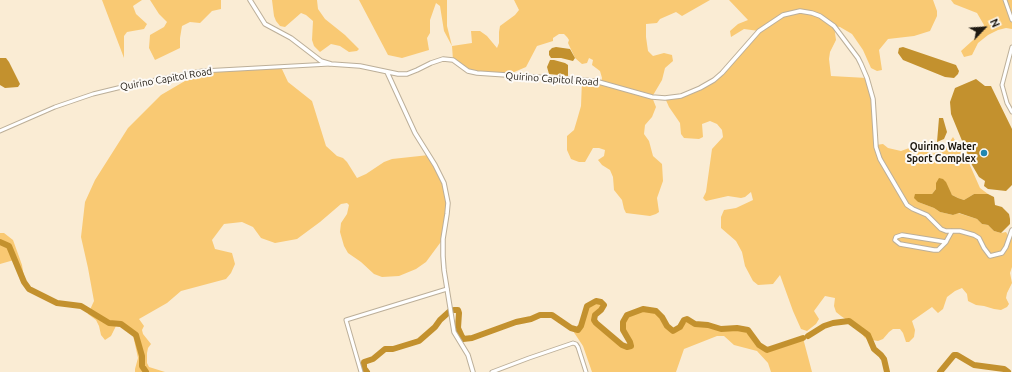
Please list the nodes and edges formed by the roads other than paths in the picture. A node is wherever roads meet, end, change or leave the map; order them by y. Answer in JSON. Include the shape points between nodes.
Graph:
{"nodes":[{"id":1,"x":250,"y":0,"type":"edge"},
{"id":2,"x":1005,"y":0,"type":"edge"},
{"id":3,"x":1012,"y":20,"type":"edge"},
{"id":4,"x":1012,"y":47,"type":"edge"},
{"id":5,"x":331,"y":64,"type":"junction"},
{"id":6,"x":387,"y":72,"type":"junction"},
{"id":7,"x":1012,"y":112,"type":"edge"},
{"id":8,"x":0,"y":131,"type":"edge"},
{"id":9,"x":1012,"y":230,"type":"edge"},
{"id":10,"x":952,"y":231,"type":"junction"},
{"id":11,"x":946,"y":242,"type":"junction"},
{"id":12,"x":447,"y":289,"type":"junction"},
{"id":13,"x":361,"y":372,"type":"edge"},
{"id":14,"x":473,"y":372,"type":"edge"},
{"id":15,"x":492,"y":372,"type":"edge"},
{"id":16,"x":586,"y":372,"type":"edge"}],
"edges":[{"from":1,"to":5,"type":"street","via":[[265,24],[291,38],[321,61]]},
{"from":2,"to":3,"type":"street"},
{"from":4,"to":7,"type":"street","via":[[1002,85]]},
{"from":5,"to":6,"type":"street","name":"Quirino Capitol Road","via":[[360,66]]},
{"from":5,"to":8,"type":"street","name":"Quirino Capitol Road","via":[[202,71],[130,85],[59,105]]},
{"from":6,"to":10,"type":"street","name":"Quirino Capitol Road","via":[[407,74],[443,59],[453,60],[477,74],[595,81],[652,97],[681,96],[714,80],[759,31],[771,23],[800,11],[812,13],[834,26],[861,64],[873,99],[876,147],[880,159],[907,205],[927,215],[941,229]]},
{"from":6,"to":12,"type":"street","via":[[415,133],[444,183],[448,208],[442,256]]},
{"from":9,"to":10,"type":"street","name":"Quirino Capitol Road","via":[[1002,253],[990,256],[979,238]]},
{"from":10,"to":11,"type":"street"},
{"from":11,"to":11,"type":"street","via":[[908,235],[896,237],[895,240],[900,244],[934,250]]},
{"from":12,"to":13,"type":"street","via":[[346,320]]},
{"from":12,"to":14,"type":"street","via":[[454,332],[468,355]]},
{"from":15,"to":16,"type":"street","via":[[573,343],[578,347]]}]}
